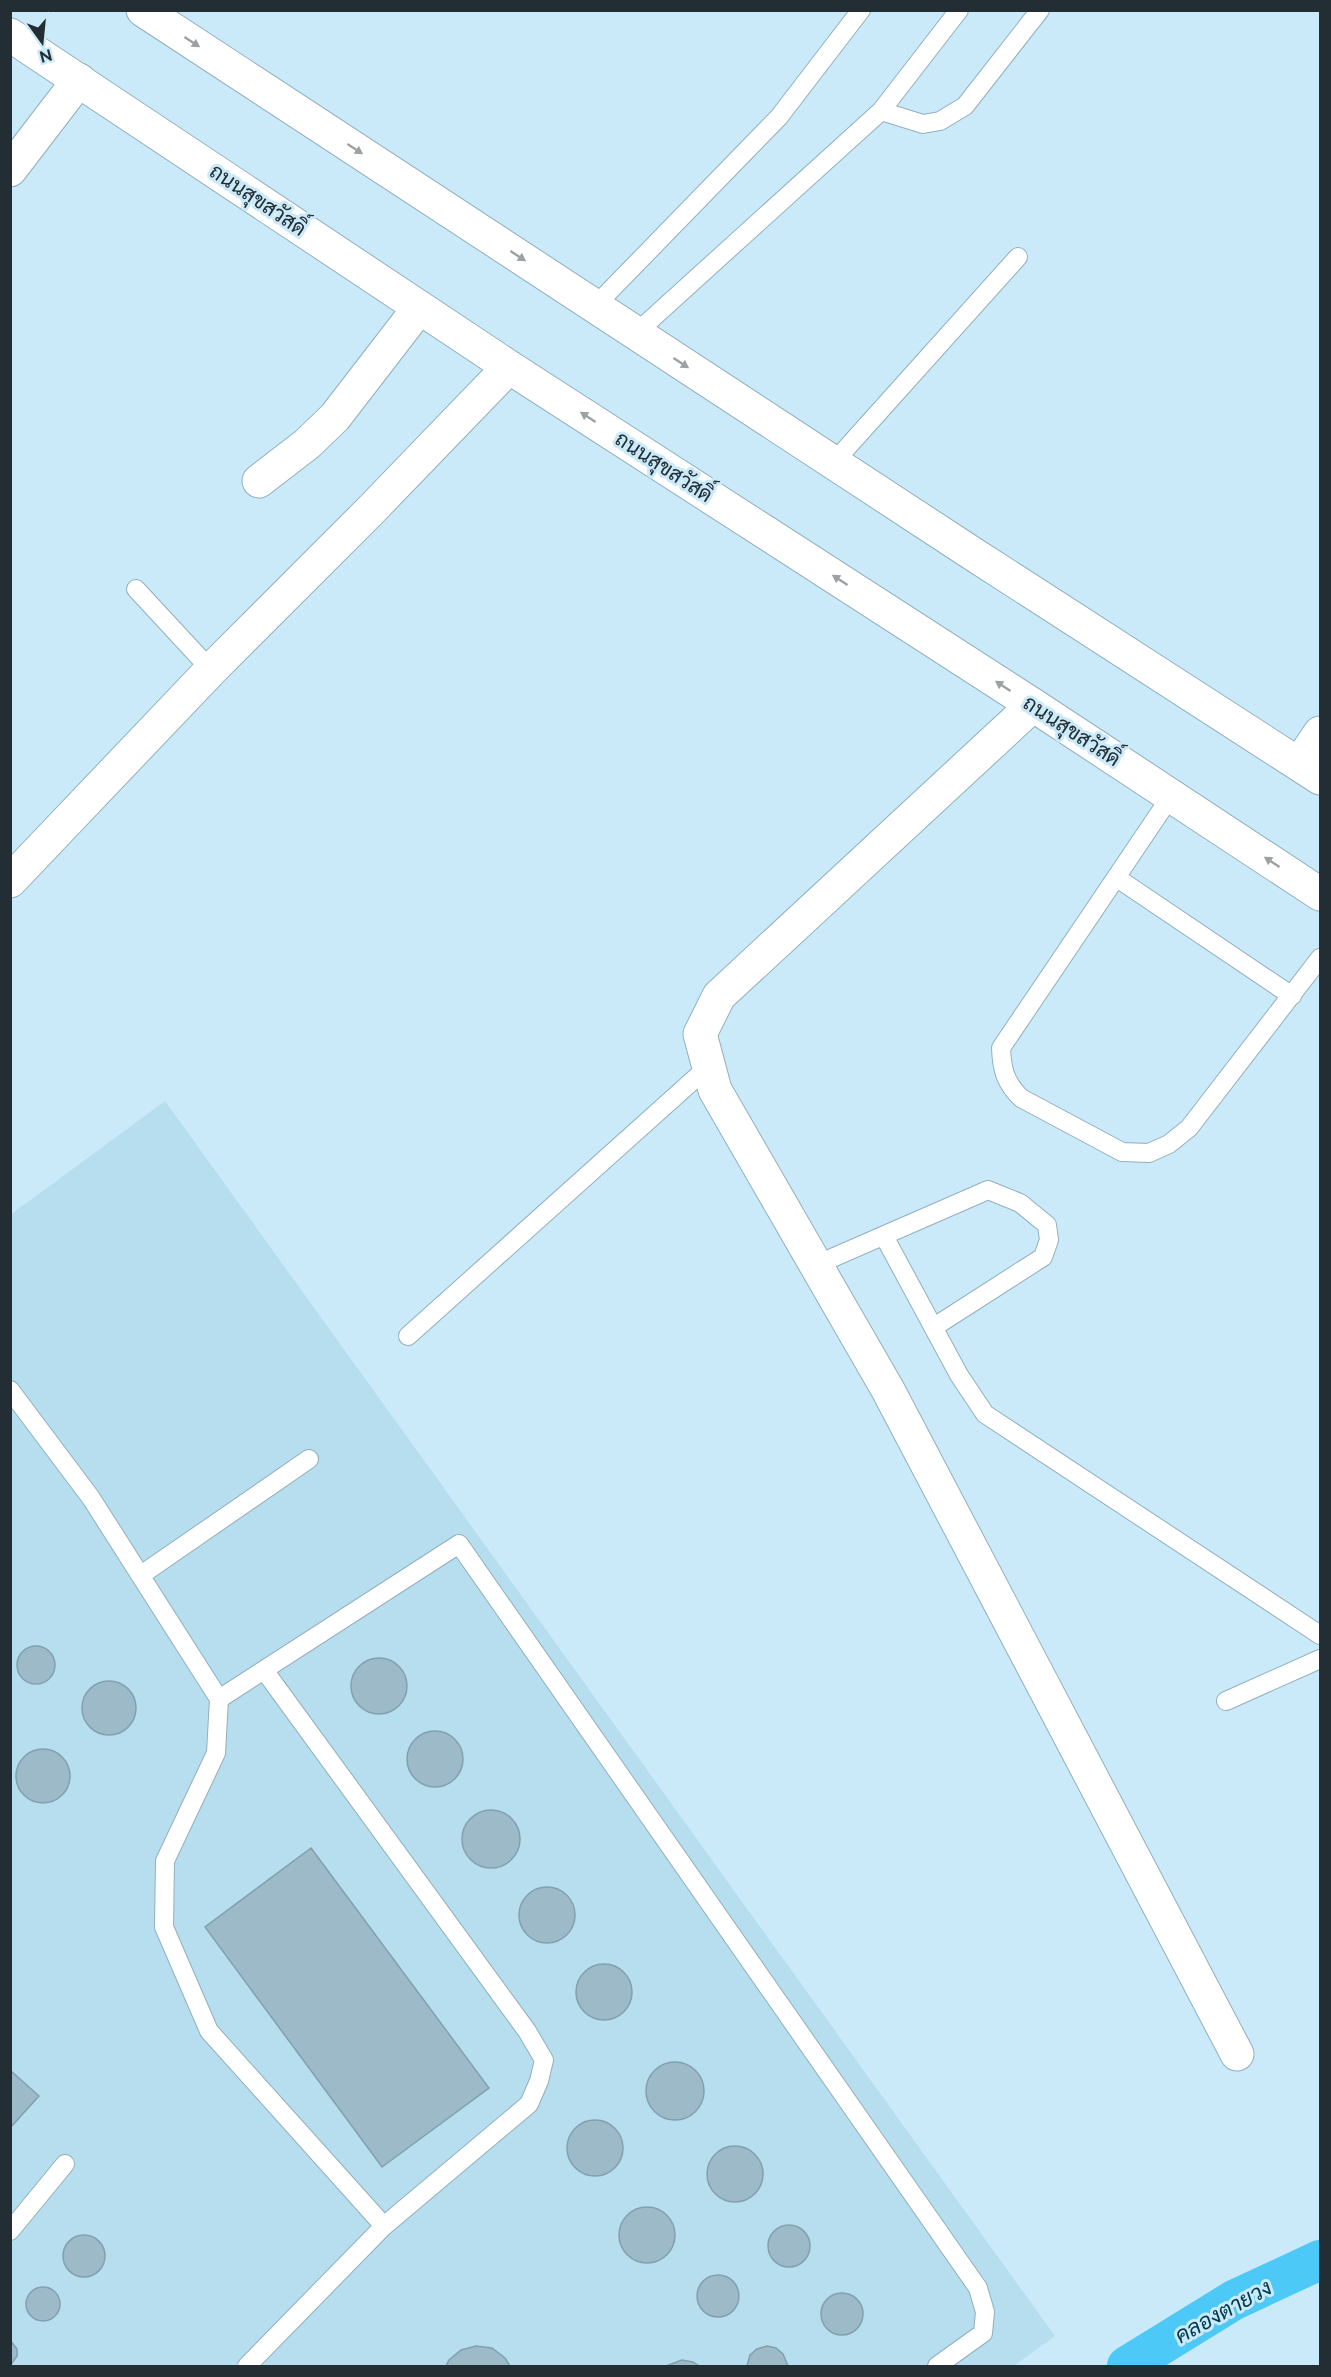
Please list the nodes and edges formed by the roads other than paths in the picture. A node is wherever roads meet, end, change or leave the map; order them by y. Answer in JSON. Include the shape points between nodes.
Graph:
{"nodes":[{"id":1,"x":143,"y":10,"type":"edge"},
{"id":2,"x":861,"y":10,"type":"edge"},
{"id":3,"x":959,"y":10,"type":"edge"},
{"id":4,"x":1040,"y":10,"type":"edge"},
{"id":5,"x":10,"y":35,"type":"edge"},
{"id":6,"x":79,"y":80,"type":"junction"},
{"id":7,"x":881,"y":111,"type":"junction"},
{"id":8,"x":10,"y":170,"type":"edge"},
{"id":9,"x":1018,"y":257,"type":"dead end"},
{"id":10,"x":595,"y":306,"type":"junction"},
{"id":11,"x":419,"y":308,"type":"junction"},
{"id":12,"x":636,"y":333,"type":"junction"},
{"id":13,"x":509,"y":367,"type":"junction"},
{"id":14,"x":834,"y":462,"type":"junction"},
{"id":15,"x":260,"y":481,"type":"dead end"},
{"id":16,"x":136,"y":589,"type":"dead end"},
{"id":17,"x":211,"y":670,"type":"junction"},
{"id":18,"x":1033,"y":705,"type":"junction"},
{"id":19,"x":1320,"y":734,"type":"edge"},
{"id":20,"x":1310,"y":771,"type":"edge"},
{"id":21,"x":1171,"y":796,"type":"junction"},
{"id":22,"x":1117,"y":878,"type":"junction"},
{"id":23,"x":10,"y":881,"type":"edge"},
{"id":24,"x":1320,"y":894,"type":"edge"},
{"id":25,"x":1320,"y":958,"type":"edge"},
{"id":26,"x":1292,"y":996,"type":"junction"},
{"id":27,"x":709,"y":1066,"type":"junction"},
{"id":28,"x":884,"y":1236,"type":"junction"},
{"id":29,"x":816,"y":1265,"type":"junction"},
{"id":30,"x":934,"y":1327,"type":"junction"},
{"id":31,"x":408,"y":1336,"type":"dead end"},
{"id":32,"x":10,"y":1390,"type":"edge"},
{"id":33,"x":309,"y":1459,"type":"dead end"},
{"id":34,"x":141,"y":1575,"type":"junction"},
{"id":35,"x":1320,"y":1635,"type":"edge"},
{"id":36,"x":1320,"y":1659,"type":"edge"},
{"id":37,"x":264,"y":1670,"type":"junction"},
{"id":38,"x":219,"y":1699,"type":"junction"},
{"id":39,"x":1226,"y":1701,"type":"dead end"},
{"id":40,"x":1237,"y":2054,"type":"dead end"},
{"id":41,"x":65,"y":2164,"type":"dead end"},
{"id":42,"x":384,"y":2226,"type":"junction"},
{"id":43,"x":10,"y":2231,"type":"edge"},
{"id":44,"x":247,"y":2367,"type":"edge"},
{"id":45,"x":938,"y":2367,"type":"edge"}],
"edges":[{"from":1,"to":10,"type":"main road","one_way":true},
{"from":2,"to":10,"type":"lane","via":[[779,117]]},
{"from":3,"to":7,"type":"lane"},
{"from":4,"to":7,"type":"lane","via":[[965,106],[940,121],[923,124]]},
{"from":5,"to":6,"type":"main road","name":"ถนนสุขสวัสดิ์"},
{"from":6,"to":8,"type":"main road"},
{"from":6,"to":11,"type":"main road","name":"ถนนสุขสวัสดิ์"},
{"from":7,"to":12,"type":"lane"},
{"from":9,"to":14,"type":"lane"},
{"from":10,"to":12,"type":"main road"},
{"from":11,"to":13,"type":"main road","name":"ถนนสุขสวัสดิ์"},
{"from":11,"to":15,"type":"main road","via":[[335,417]]},
{"from":12,"to":14,"type":"main road","one_way":true},
{"from":13,"to":17,"type":"main road"},
{"from":18,"to":13,"type":"main road","name":"ถนนสุขสวัสดิ์","one_way":true},
{"from":14,"to":20,"type":"main road"},
{"from":16,"to":17,"type":"lane"},
{"from":17,"to":23,"type":"main road"},
{"from":18,"to":21,"type":"main road","name":"ถนนสุขสวัสดิ์"},
{"from":18,"to":27,"type":"main road","via":[[719,996],[700,1034]]},
{"from":19,"to":20,"type":"main road"},
{"from":21,"to":22,"type":"lane"},
{"from":24,"to":21,"type":"main road","name":"ถนนสุขสวัสดิ์","one_way":true},
{"from":22,"to":26,"type":"lane"},
{"from":22,"to":26,"type":"lane","via":[[1001,1048],[1002,1070],[1009,1086],[1021,1098],[1122,1152],[1149,1153],[1170,1144],[1189,1128]]},
{"from":25,"to":26,"type":"lane"},
{"from":27,"to":29,"type":"main road","via":[[715,1090]]},
{"from":27,"to":31,"type":"lane"},
{"from":28,"to":29,"type":"lane"},
{"from":28,"to":30,"type":"lane"},
{"from":28,"to":30,"type":"lane","via":[[988,1190],[1020,1203],[1047,1225],[1049,1240],[1043,1257]]},
{"from":29,"to":40,"type":"main road","via":[[888,1390]]},
{"from":30,"to":35,"type":"lane","via":[[985,1414]]},
{"from":32,"to":34,"type":"lane","via":[[91,1498]]},
{"from":33,"to":34,"type":"lane"},
{"from":34,"to":38,"type":"lane"},
{"from":36,"to":39,"type":"lane"},
{"from":37,"to":38,"type":"lane"},
{"from":37,"to":42,"type":"lane","via":[[527,2031],[544,2060],[529,2104]]},
{"from":37,"to":45,"type":"lane","via":[[459,1544],[978,2288],[985,2312],[983,2332]]},
{"from":38,"to":42,"type":"lane","via":[[216,1753],[165,1861],[164,1927],[209,2031]]},
{"from":41,"to":43,"type":"lane"},
{"from":42,"to":44,"type":"lane"}]}
